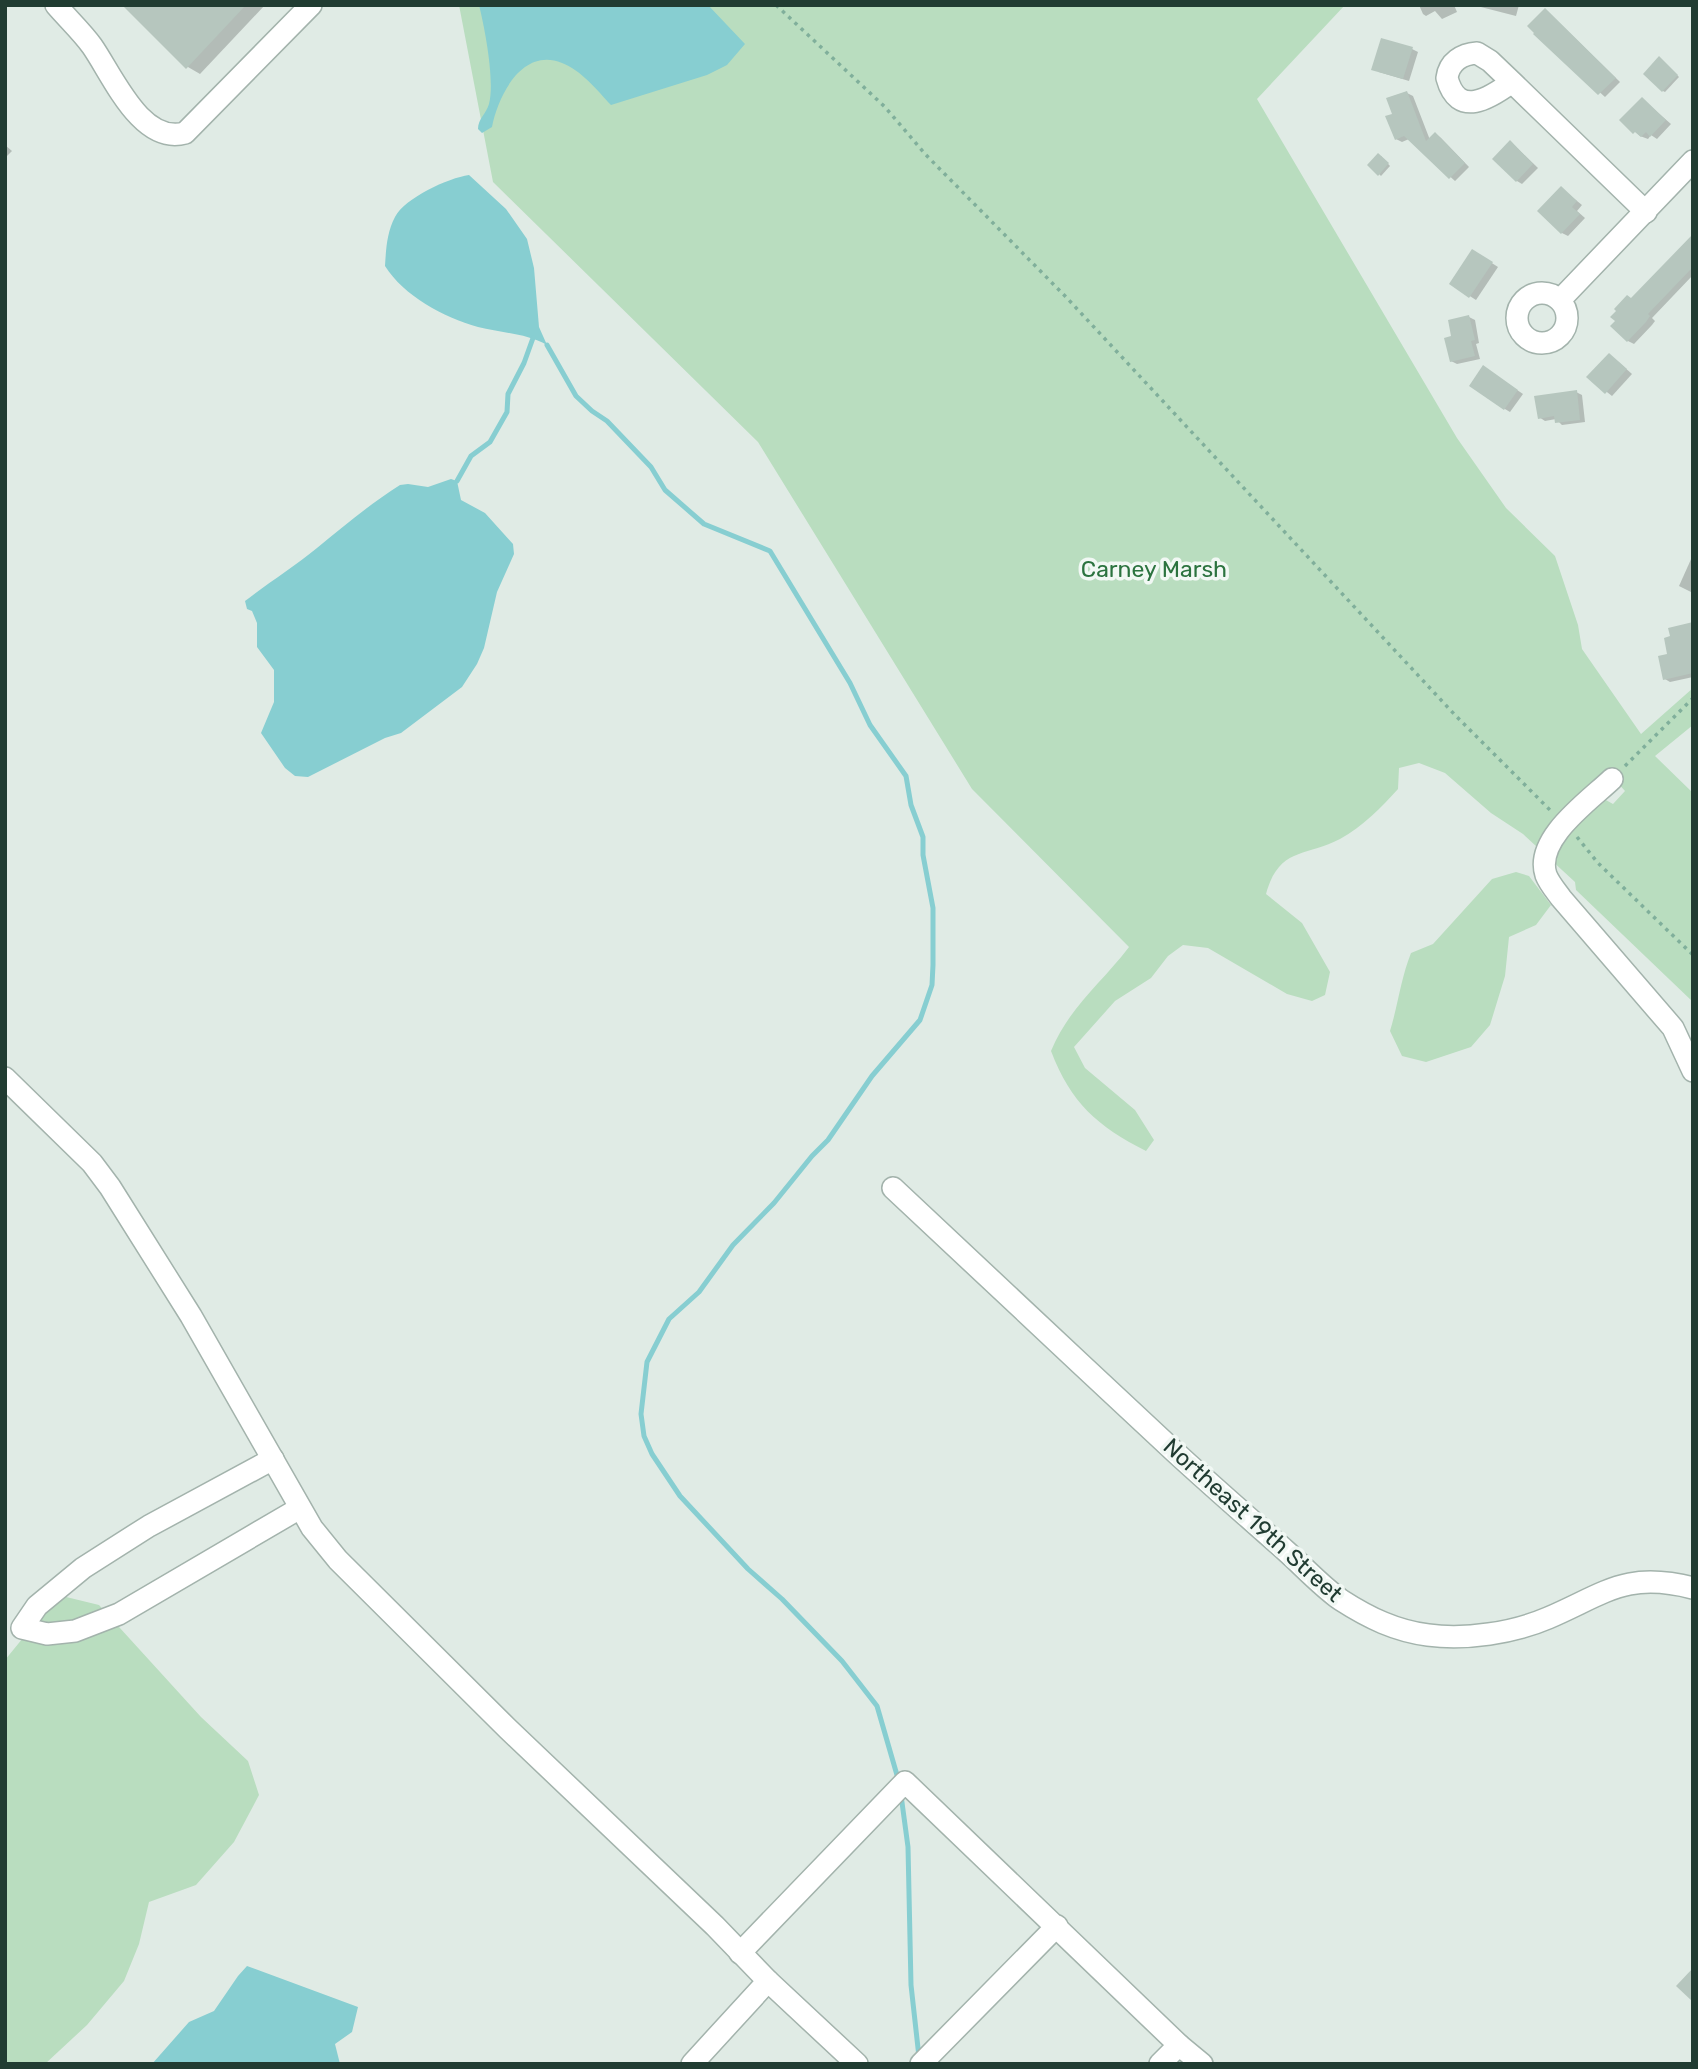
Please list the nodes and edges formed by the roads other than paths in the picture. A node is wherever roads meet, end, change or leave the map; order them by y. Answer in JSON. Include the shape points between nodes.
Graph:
{"nodes":[{"id":1,"x":56,"y":5,"type":"edge"},
{"id":2,"x":311,"y":5,"type":"edge"},
{"id":3,"x":1512,"y":82,"type":"dead end"},
{"id":4,"x":1693,"y":161,"type":"edge"},
{"id":5,"x":1646,"y":212,"type":"junction"},
{"id":6,"x":1560,"y":300,"type":"dead end"},
{"id":7,"x":1612,"y":779,"type":"road end"},
{"id":8,"x":1693,"y":1071,"type":"edge"},
{"id":9,"x":5,"y":1078,"type":"edge"},
{"id":10,"x":893,"y":1188,"type":"dead end"},
{"id":11,"x":273,"y":1459,"type":"junction"},
{"id":12,"x":300,"y":1508,"type":"junction"},
{"id":13,"x":1693,"y":1588,"type":"edge"},
{"id":14,"x":13,"y":1632,"type":"edge"},
{"id":15,"x":1057,"y":1926,"type":"junction"},
{"id":16,"x":740,"y":1953,"type":"junction"},
{"id":17,"x":768,"y":1981,"type":"junction"},
{"id":18,"x":1179,"y":2045,"type":"junction"},
{"id":19,"x":692,"y":2064,"type":"edge"},
{"id":20,"x":857,"y":2064,"type":"edge"},
{"id":21,"x":921,"y":2064,"type":"edge"},
{"id":22,"x":1160,"y":2064,"type":"edge"},
{"id":23,"x":1202,"y":2064,"type":"edge"}],
"edges":[{"from":1,"to":2,"type":"street","via":[[91,44],[140,118],[172,136],[185,133]]},
{"from":3,"to":5,"type":"street"},
{"from":4,"to":5,"type":"street"},
{"from":5,"to":6,"type":"street"},
{"from":7,"to":8,"type":"street","via":[[1554,835],[1546,849],[1546,876],[1673,1028]]},
{"from":9,"to":11,"type":"street","via":[[92,1163],[110,1187]]},
{"from":10,"to":13,"type":"street","name":"Northeast 19th Street","via":[[1215,1489],[1339,1598],[1373,1620],[1408,1632],[1446,1637],[1483,1634],[1546,1619],[1599,1592],[1631,1582]]},
{"from":11,"to":12,"type":"street"},
{"from":11,"to":14,"type":"street","via":[[149,1526],[83,1568]]},
{"from":12,"to":14,"type":"street","via":[[119,1614],[75,1631]]},
{"from":12,"to":16,"type":"street","via":[[338,1560]]},
{"from":15,"to":16,"type":"street","via":[[905,1782]]},
{"from":15,"to":18,"type":"street"},
{"from":15,"to":21,"type":"street"},
{"from":16,"to":17,"type":"street"},
{"from":17,"to":19,"type":"street"},
{"from":17,"to":20,"type":"street"},
{"from":18,"to":22,"type":"street"},
{"from":18,"to":23,"type":"street"}]}
